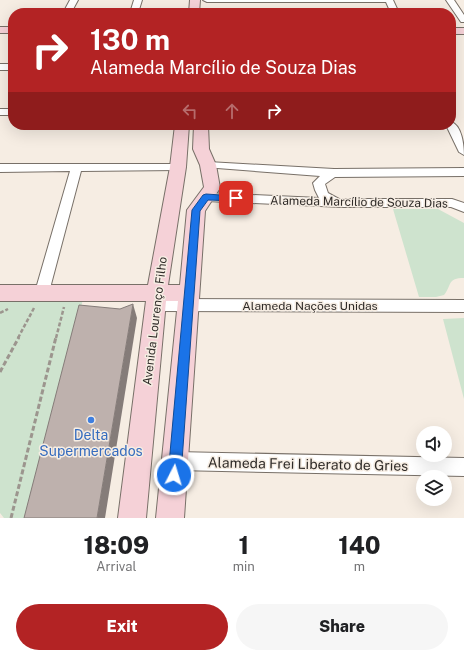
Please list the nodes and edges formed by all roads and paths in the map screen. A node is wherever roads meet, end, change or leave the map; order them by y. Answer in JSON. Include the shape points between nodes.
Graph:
{"nodes":[{"id":1,"x":207,"y":0,"type":"edge"},
{"id":2,"x":389,"y":0,"type":"edge"},
{"id":3,"x":456,"y":9,"type":"edge"},
{"id":4,"x":464,"y":20,"type":"edge"},
{"id":5,"x":182,"y":130,"type":"edge"},
{"id":6,"x":201,"y":130,"type":"edge"},
{"id":7,"x":453,"y":130,"type":"edge"},
{"id":8,"x":464,"y":152,"type":"edge"},
{"id":9,"x":208,"y":165,"type":"junction"},
{"id":10,"x":178,"y":167,"type":"junction"},
{"id":11,"x":0,"y":168,"type":"edge"},
{"id":12,"x":77,"y":168,"type":"junction"},
{"id":13,"x":464,"y":172,"type":"edge"},
{"id":14,"x":334,"y":173,"type":"junction"},
{"id":15,"x":206,"y":197,"type":"junction"},
{"id":16,"x":342,"y":203,"type":"junction"},
{"id":17,"x":464,"y":208,"type":"edge"},
{"id":18,"x":42,"y":292,"type":"junction"},
{"id":19,"x":0,"y":293,"type":"edge"},
{"id":20,"x":68,"y":293,"type":"junction"},
{"id":21,"x":156,"y":299,"type":"junction"},
{"id":22,"x":189,"y":299,"type":"junction"},
{"id":23,"x":464,"y":306,"type":"edge"},
{"id":24,"x":0,"y":372,"type":"edge"},
{"id":25,"x":176,"y":461,"type":"junction"},
{"id":26,"x":464,"y":468,"type":"edge"},
{"id":27,"x":11,"y":518,"type":"edge"},
{"id":28,"x":132,"y":518,"type":"edge"},
{"id":29,"x":170,"y":518,"type":"edge"}],
"edges":[{"from":1,"to":2,"type":"street"},
{"from":3,"to":4,"type":"street"},
{"from":5,"to":10,"type":"street","name":"Avenida Lourenço Filho"},
{"from":6,"to":9,"type":"street","via":[[201,148]]},
{"from":7,"to":8,"type":"street"},
{"from":9,"to":14,"type":"street"},
{"from":9,"to":15,"type":"street","via":[[212,188]]},
{"from":10,"to":12,"type":"street"},
{"from":10,"to":15,"type":"street","via":[[183,192],[188,197]]},
{"from":10,"to":21,"type":"street","name":"Avenida Lourenço Filho"},
{"from":11,"to":12,"type":"street"},
{"from":12,"to":18,"type":"street"},
{"from":13,"to":14,"type":"street"},
{"from":14,"to":16,"type":"street","via":[[320,183],[321,194],[327,199]]},
{"from":15,"to":16,"type":"street","name":"Alameda Marcílio de Souza Dias"},
{"from":15,"to":22,"type":"street","via":[[196,210]]},
{"from":16,"to":17,"type":"street","name":"Alameda Marcílio de Souza Dias","via":[[452,203]]},
{"from":18,"to":19,"type":"street"},
{"from":18,"to":20,"type":"street"},
{"from":18,"to":24,"type":"path"},
{"from":20,"to":21,"type":"street"},
{"from":20,"to":27,"type":"path"},
{"from":21,"to":22,"type":"street"},
{"from":21,"to":28,"type":"street","name":"Avenida Lourenço Filho"},
{"from":22,"to":23,"type":"street","name":"Alameda Nações Unidas"},
{"from":22,"to":25,"type":"street"},
{"from":25,"to":26,"type":"street","name":"Alameda Frei Liberato de Gries"},
{"from":25,"to":29,"type":"street"}]}
